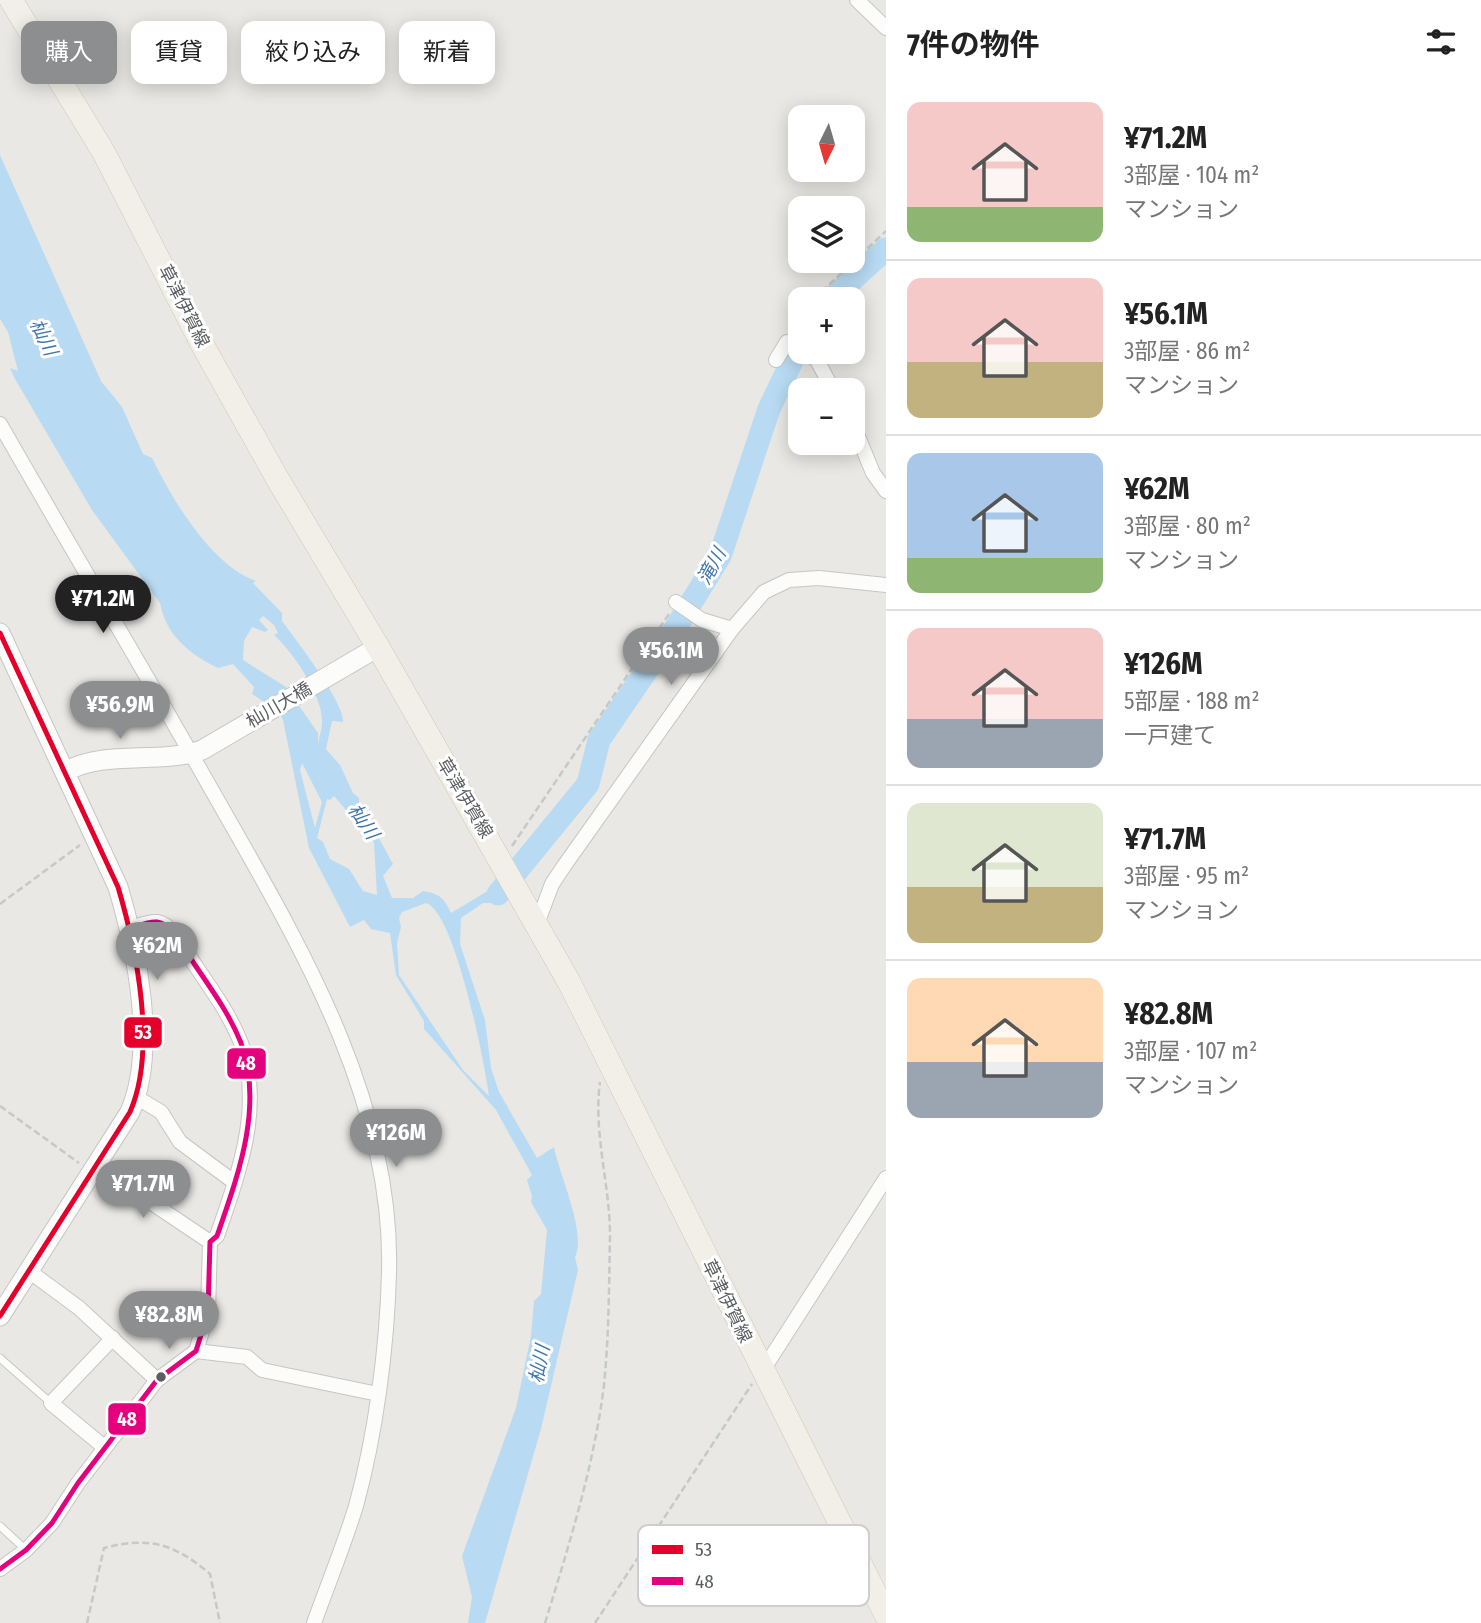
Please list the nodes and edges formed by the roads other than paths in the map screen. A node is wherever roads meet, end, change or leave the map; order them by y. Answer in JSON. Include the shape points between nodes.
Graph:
{"nodes":[{"id":1,"x":11,"y":0,"type":"edge"},
{"id":2,"x":857,"y":0,"type":"edge"},
{"id":3,"x":886,"y":28,"type":"edge"},
{"id":4,"x":788,"y":343,"type":"edge"},
{"id":5,"x":776,"y":360,"type":"dead end"},
{"id":6,"x":813,"y":364,"type":"edge"},
{"id":7,"x":824,"y":378,"type":"edge"},
{"id":8,"x":0,"y":424,"type":"edge"},
{"id":9,"x":865,"y":454,"type":"edge"},
{"id":10,"x":886,"y":491,"type":"edge"},
{"id":11,"x":886,"y":585,"type":"edge"},
{"id":12,"x":678,"y":604,"type":"road end"},
{"id":13,"x":732,"y":629,"type":"junction"},
{"id":14,"x":0,"y":632,"type":"edge"},
{"id":15,"x":378,"y":646,"type":"junction"},
{"id":16,"x":197,"y":752,"type":"junction"},
{"id":17,"x":65,"y":772,"type":"junction"},
{"id":18,"x":537,"y":924,"type":"junction"},
{"id":19,"x":131,"y":928,"type":"junction"},
{"id":20,"x":136,"y":1097,"type":"junction"},
{"id":21,"x":94,"y":1170,"type":"junction"},
{"id":22,"x":886,"y":1178,"type":"edge"},
{"id":23,"x":234,"y":1182,"type":"junction"},
{"id":24,"x":210,"y":1242,"type":"junction"},
{"id":25,"x":29,"y":1271,"type":"junction"},
{"id":26,"x":0,"y":1316,"type":"edge"},
{"id":27,"x":113,"y":1338,"type":"junction"},
{"id":28,"x":196,"y":1351,"type":"junction"},
{"id":29,"x":0,"y":1358,"type":"edge"},
{"id":30,"x":762,"y":1370,"type":"junction"},
{"id":31,"x":157,"y":1380,"type":"junction"},
{"id":32,"x":377,"y":1394,"type":"junction"},
{"id":33,"x":51,"y":1403,"type":"junction"},
{"id":34,"x":104,"y":1447,"type":"junction"},
{"id":35,"x":840,"y":1525,"type":"edge"},
{"id":36,"x":0,"y":1526,"type":"edge"},
{"id":37,"x":26,"y":1549,"type":"junction"},
{"id":38,"x":0,"y":1569,"type":"edge"},
{"id":39,"x":869,"y":1581,"type":"edge"},
{"id":40,"x":886,"y":1615,"type":"edge"},
{"id":41,"x":314,"y":1623,"type":"edge"}],
"edges":[{"from":1,"to":15,"type":"main road","name":"草津伊賀線","via":[[104,153],[216,368]]},
{"from":2,"to":3,"type":"street"},
{"from":4,"to":5,"type":"street"},
{"from":6,"to":7,"type":"street"},
{"from":8,"to":16,"type":"street"},
{"from":9,"to":10,"type":"street"},
{"from":11,"to":13,"type":"street","via":[[819,578],[789,580],[764,592]]},
{"from":12,"to":13,"type":"street","via":[[702,620]]},
{"from":13,"to":18,"type":"street","via":[[552,884]]},
{"from":14,"to":17,"type":"street"},
{"from":15,"to":16,"type":"street","name":"杣川大橋"},
{"from":15,"to":18,"type":"main road","name":"草津伊賀線"},
{"from":16,"to":17,"type":"street","via":[[79,764]]},
{"from":16,"to":32,"type":"street","via":[[307,967],[362,1098],[381,1183],[388,1249]]},
{"from":17,"to":19,"type":"street","via":[[118,887]]},
{"from":18,"to":30,"type":"main road","name":"草津伊賀線"},
{"from":19,"to":20,"type":"street","via":[[144,1048]]},
{"from":19,"to":23,"type":"street","via":[[156,922],[164,925],[215,995],[240,1041],[249,1104],[246,1139]]},
{"from":20,"to":21,"type":"street"},
{"from":20,"to":23,"type":"street","via":[[161,1112],[180,1142]]},
{"from":21,"to":24,"type":"street"},
{"from":21,"to":25,"type":"street"},
{"from":22,"to":30,"type":"street"},
{"from":23,"to":24,"type":"street","via":[[217,1236]]},
{"from":24,"to":28,"type":"street","via":[[208,1312]]},
{"from":25,"to":26,"type":"street"},
{"from":25,"to":27,"type":"street"},
{"from":27,"to":31,"type":"street"},
{"from":27,"to":33,"type":"street"},
{"from":28,"to":31,"type":"street"},
{"from":28,"to":32,"type":"street","via":[[247,1357],[262,1370]]},
{"from":29,"to":33,"type":"lane"},
{"from":30,"to":35,"type":"main road","name":"草津伊賀線"},
{"from":31,"to":34,"type":"street"},
{"from":32,"to":41,"type":"street","via":[[356,1504]]},
{"from":33,"to":34,"type":"street"},
{"from":34,"to":37,"type":"street","via":[[60,1513]]},
{"from":36,"to":37,"type":"lane"},
{"from":37,"to":38,"type":"street"},
{"from":39,"to":40,"type":"main road","name":"草津伊賀線"}]}
